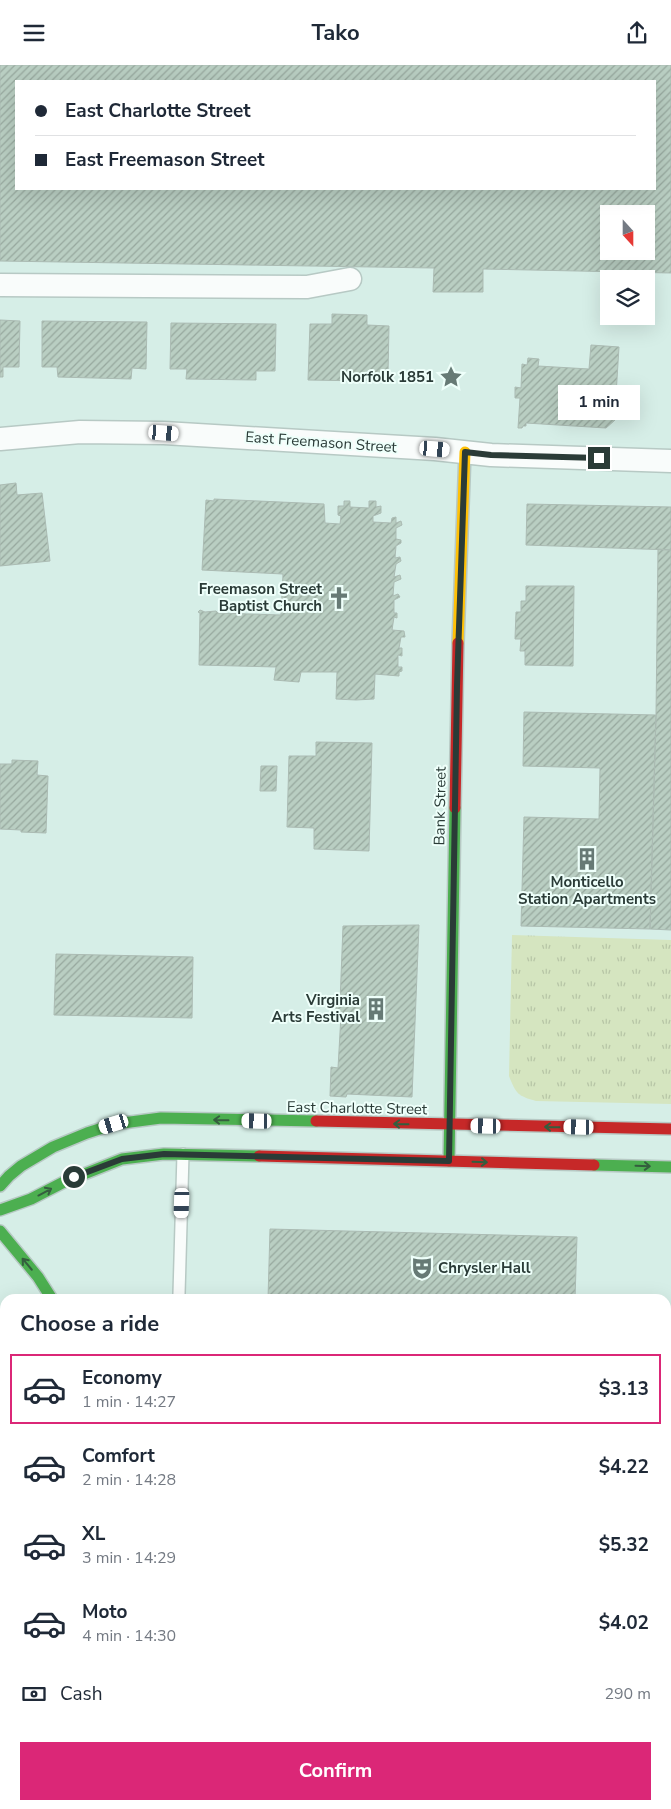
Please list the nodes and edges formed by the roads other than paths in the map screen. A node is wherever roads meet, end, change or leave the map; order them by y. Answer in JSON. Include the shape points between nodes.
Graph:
{"nodes":[{"id":1,"x":350,"y":279,"type":"dead end"},
{"id":2,"x":0,"y":285,"type":"edge"},
{"id":3,"x":0,"y":439,"type":"edge"},
{"id":4,"x":465,"y":452,"type":"junction"},
{"id":5,"x":671,"y":461,"type":"edge"},
{"id":6,"x":450,"y":1125,"type":"junction"},
{"id":7,"x":671,"y":1129,"type":"edge"},
{"id":8,"x":184,"y":1154,"type":"junction"},
{"id":9,"x":449,"y":1161,"type":"junction"},
{"id":10,"x":671,"y":1167,"type":"edge"},
{"id":11,"x":0,"y":1186,"type":"edge"},
{"id":12,"x":0,"y":1210,"type":"edge"},
{"id":13,"x":0,"y":1231,"type":"edge"},
{"id":14,"x":49,"y":1294,"type":"edge"},
{"id":15,"x":179,"y":1294,"type":"dead end"}],
"edges":[{"from":1,"to":2,"type":"street","via":[[307,287]]},
{"from":3,"to":4,"type":"street","name":"East Freemason Street","via":[[80,432],[164,433]]},
{"from":4,"to":5,"type":"street","name":"East Freemason Street"},
{"from":4,"to":6,"type":"street","name":"Bank Street","via":[[457,686]]},
{"from":7,"to":6,"type":"street","name":"East Charlotte Street","one_way":true},
{"from":6,"to":9,"type":"street","name":"Bank Street"},
{"from":6,"to":11,"type":"street","name":"East Charlotte Street","one_way":true,"via":[[161,1118],[114,1124],[84,1134],[32,1159],[5,1178]]},
{"from":8,"to":9,"type":"street"},
{"from":12,"to":8,"type":"street","one_way":true,"via":[[122,1159]]},
{"from":8,"to":15,"type":"lane"},
{"from":9,"to":10,"type":"street","one_way":true},
{"from":14,"to":13,"type":"street","one_way":true}]}
